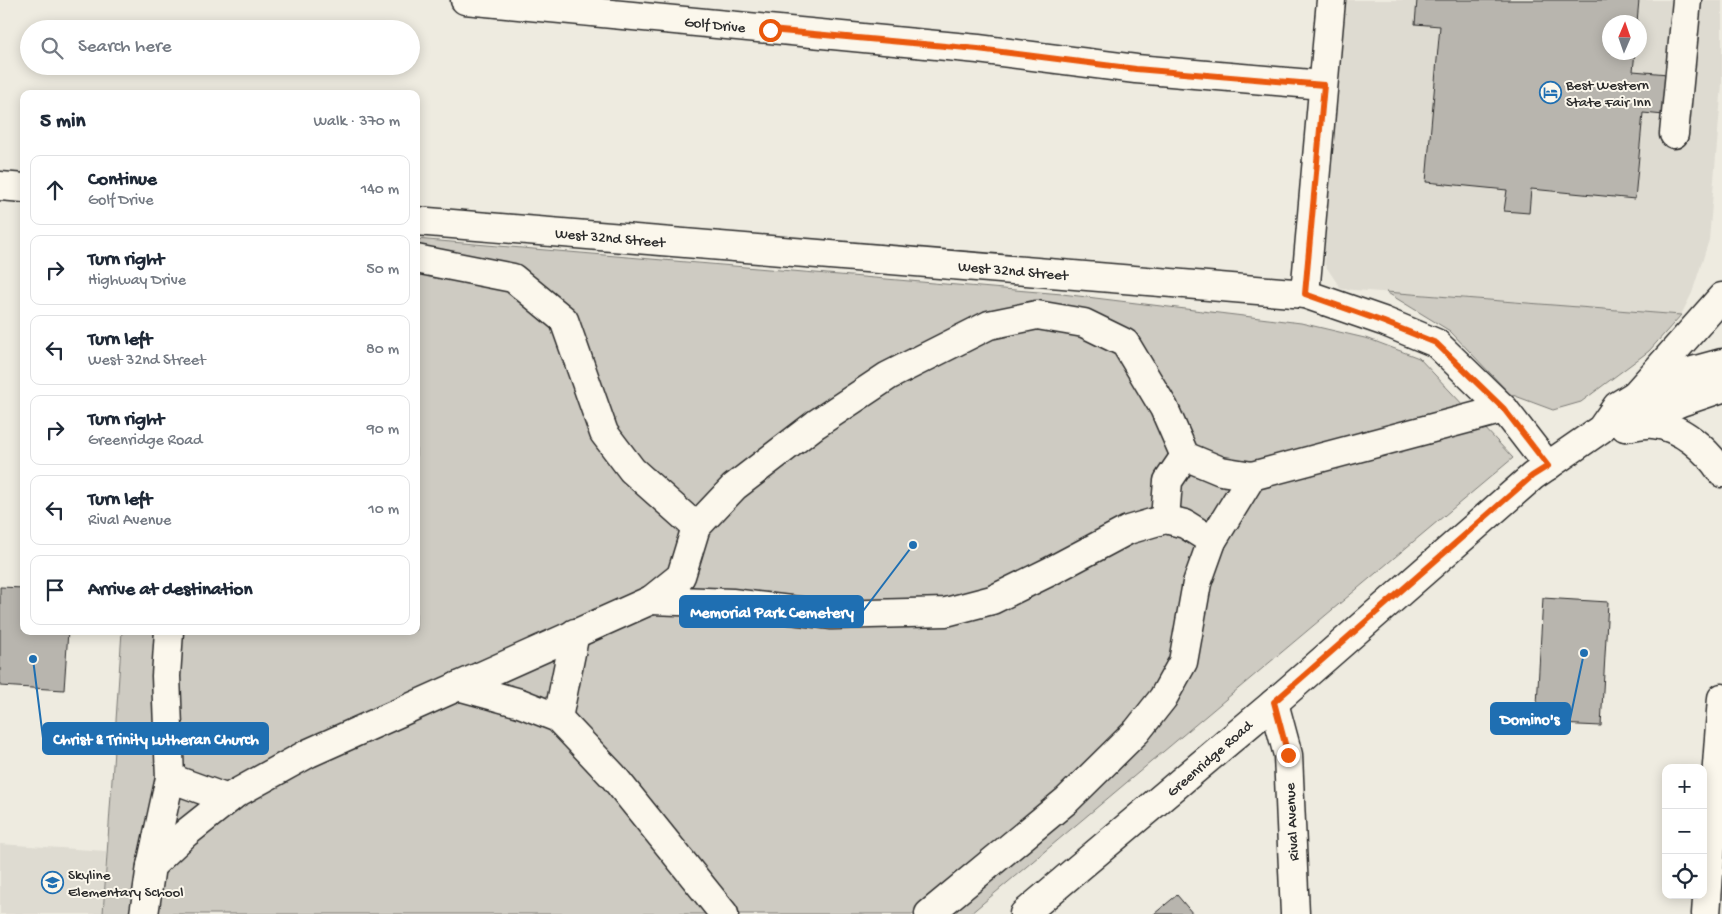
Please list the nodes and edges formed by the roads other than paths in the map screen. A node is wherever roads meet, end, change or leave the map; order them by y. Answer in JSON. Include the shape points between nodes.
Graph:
{"nodes":[{"id":1,"x":465,"y":0,"type":"edge"},
{"id":2,"x":1331,"y":0,"type":"edge"},
{"id":3,"x":1687,"y":0,"type":"edge"},
{"id":4,"x":1324,"y":85,"type":"junction"},
{"id":5,"x":1674,"y":134,"type":"dead end"},
{"id":6,"x":0,"y":186,"type":"edge"},
{"id":7,"x":20,"y":188,"type":"edge"},
{"id":8,"x":420,"y":220,"type":"edge"},
{"id":9,"x":420,"y":260,"type":"edge"},
{"id":10,"x":1305,"y":294,"type":"junction"},
{"id":11,"x":1722,"y":297,"type":"edge"},
{"id":12,"x":1722,"y":363,"type":"edge"},
{"id":13,"x":1722,"y":388,"type":"edge"},
{"id":14,"x":1635,"y":395,"type":"junction"},
{"id":15,"x":1504,"y":409,"type":"junction"},
{"id":16,"x":1614,"y":428,"type":"junction"},
{"id":17,"x":1185,"y":456,"type":"junction"},
{"id":18,"x":1548,"y":466,"type":"junction"},
{"id":19,"x":1722,"y":474,"type":"edge"},
{"id":20,"x":1252,"y":476,"type":"junction"},
{"id":21,"x":1164,"y":519,"type":"junction"},
{"id":22,"x":696,"y":527,"type":"junction"},
{"id":23,"x":1212,"y":541,"type":"junction"},
{"id":24,"x":651,"y":600,"type":"junction"},
{"id":25,"x":575,"y":633,"type":"junction"},
{"id":26,"x":169,"y":635,"type":"edge"},
{"id":27,"x":458,"y":686,"type":"junction"},
{"id":28,"x":1722,"y":698,"type":"edge"},
{"id":29,"x":1274,"y":702,"type":"junction"},
{"id":30,"x":558,"y":718,"type":"junction"},
{"id":31,"x":170,"y":778,"type":"junction"},
{"id":32,"x":228,"y":800,"type":"junction"},
{"id":33,"x":151,"y":866,"type":"junction"},
{"id":34,"x":144,"y":914,"type":"edge"},
{"id":35,"x":724,"y":914,"type":"edge"},
{"id":36,"x":929,"y":914,"type":"edge"},
{"id":37,"x":1024,"y":914,"type":"edge"},
{"id":38,"x":1295,"y":914,"type":"edge"},
{"id":39,"x":1706,"y":914,"type":"edge"}],
"edges":[{"from":1,"to":4,"type":"main road","name":"Golf Drive","via":[[978,49],[1136,69]]},
{"from":2,"to":4,"type":"main road"},
{"from":3,"to":5,"type":"main road"},
{"from":4,"to":10,"type":"main road"},
{"from":6,"to":7,"type":"main road"},
{"from":8,"to":10,"type":"main road","name":"West 32nd Street"},
{"from":9,"to":22,"type":"main road","via":[[513,278],[564,320],[604,433],[632,470]]},
{"from":10,"to":15,"type":"main road","name":"West 32nd Street","via":[[1436,343]]},
{"from":11,"to":14,"type":"main road"},
{"from":12,"to":14,"type":"main road","name":"Greenridge Road","via":[[1689,372]]},
{"from":13,"to":16,"type":"main road","name":"Greenridge Road"},
{"from":14,"to":16,"type":"main road","name":"Greenridge Road","via":[[1617,406]]},
{"from":15,"to":18,"type":"main road","name":"West 32nd Street"},
{"from":15,"to":20,"type":"main road"},
{"from":16,"to":18,"type":"main road","name":"Greenridge Road"},
{"from":16,"to":19,"type":"main road","via":[[1654,424],[1686,436],[1700,447]]},
{"from":17,"to":20,"type":"main road","via":[[1221,471]]},
{"from":17,"to":21,"type":"main road","via":[[1168,480]]},
{"from":17,"to":22,"type":"main road","via":[[1164,408],[1125,343],[1084,323],[1037,315],[989,325],[888,376],[816,424],[734,487]]},
{"from":18,"to":29,"type":"main road","name":"Greenridge Road","via":[[1532,476]]},
{"from":20,"to":23,"type":"main road"},
{"from":21,"to":23,"type":"main road","via":[[1185,524]]},
{"from":21,"to":24,"type":"main road","via":[[1128,530],[992,600],[946,612],[832,615],[732,603]]},
{"from":22,"to":24,"type":"main road","via":[[681,576]]},
{"from":23,"to":36,"type":"main road","via":[[1197,583],[1183,662],[1164,698],[1137,731],[1067,800]]},
{"from":24,"to":25,"type":"main road"},
{"from":25,"to":27,"type":"main road"},
{"from":25,"to":30,"type":"main road"},
{"from":26,"to":31,"type":"main road","via":[[166,676]]},
{"from":27,"to":30,"type":"main road","via":[[520,703]]},
{"from":27,"to":32,"type":"main road","via":[[310,753]]},
{"from":28,"to":39,"type":"main road"},
{"from":29,"to":37,"type":"main road","name":"Greenridge Road"},
{"from":29,"to":38,"type":"main road","name":"Rival Avenue","via":[[1288,755]]},
{"from":30,"to":35,"type":"main road","via":[[613,776]]},
{"from":31,"to":32,"type":"main road"},
{"from":31,"to":33,"type":"main road"},
{"from":32,"to":33,"type":"main road"},
{"from":33,"to":34,"type":"main road"}]}
